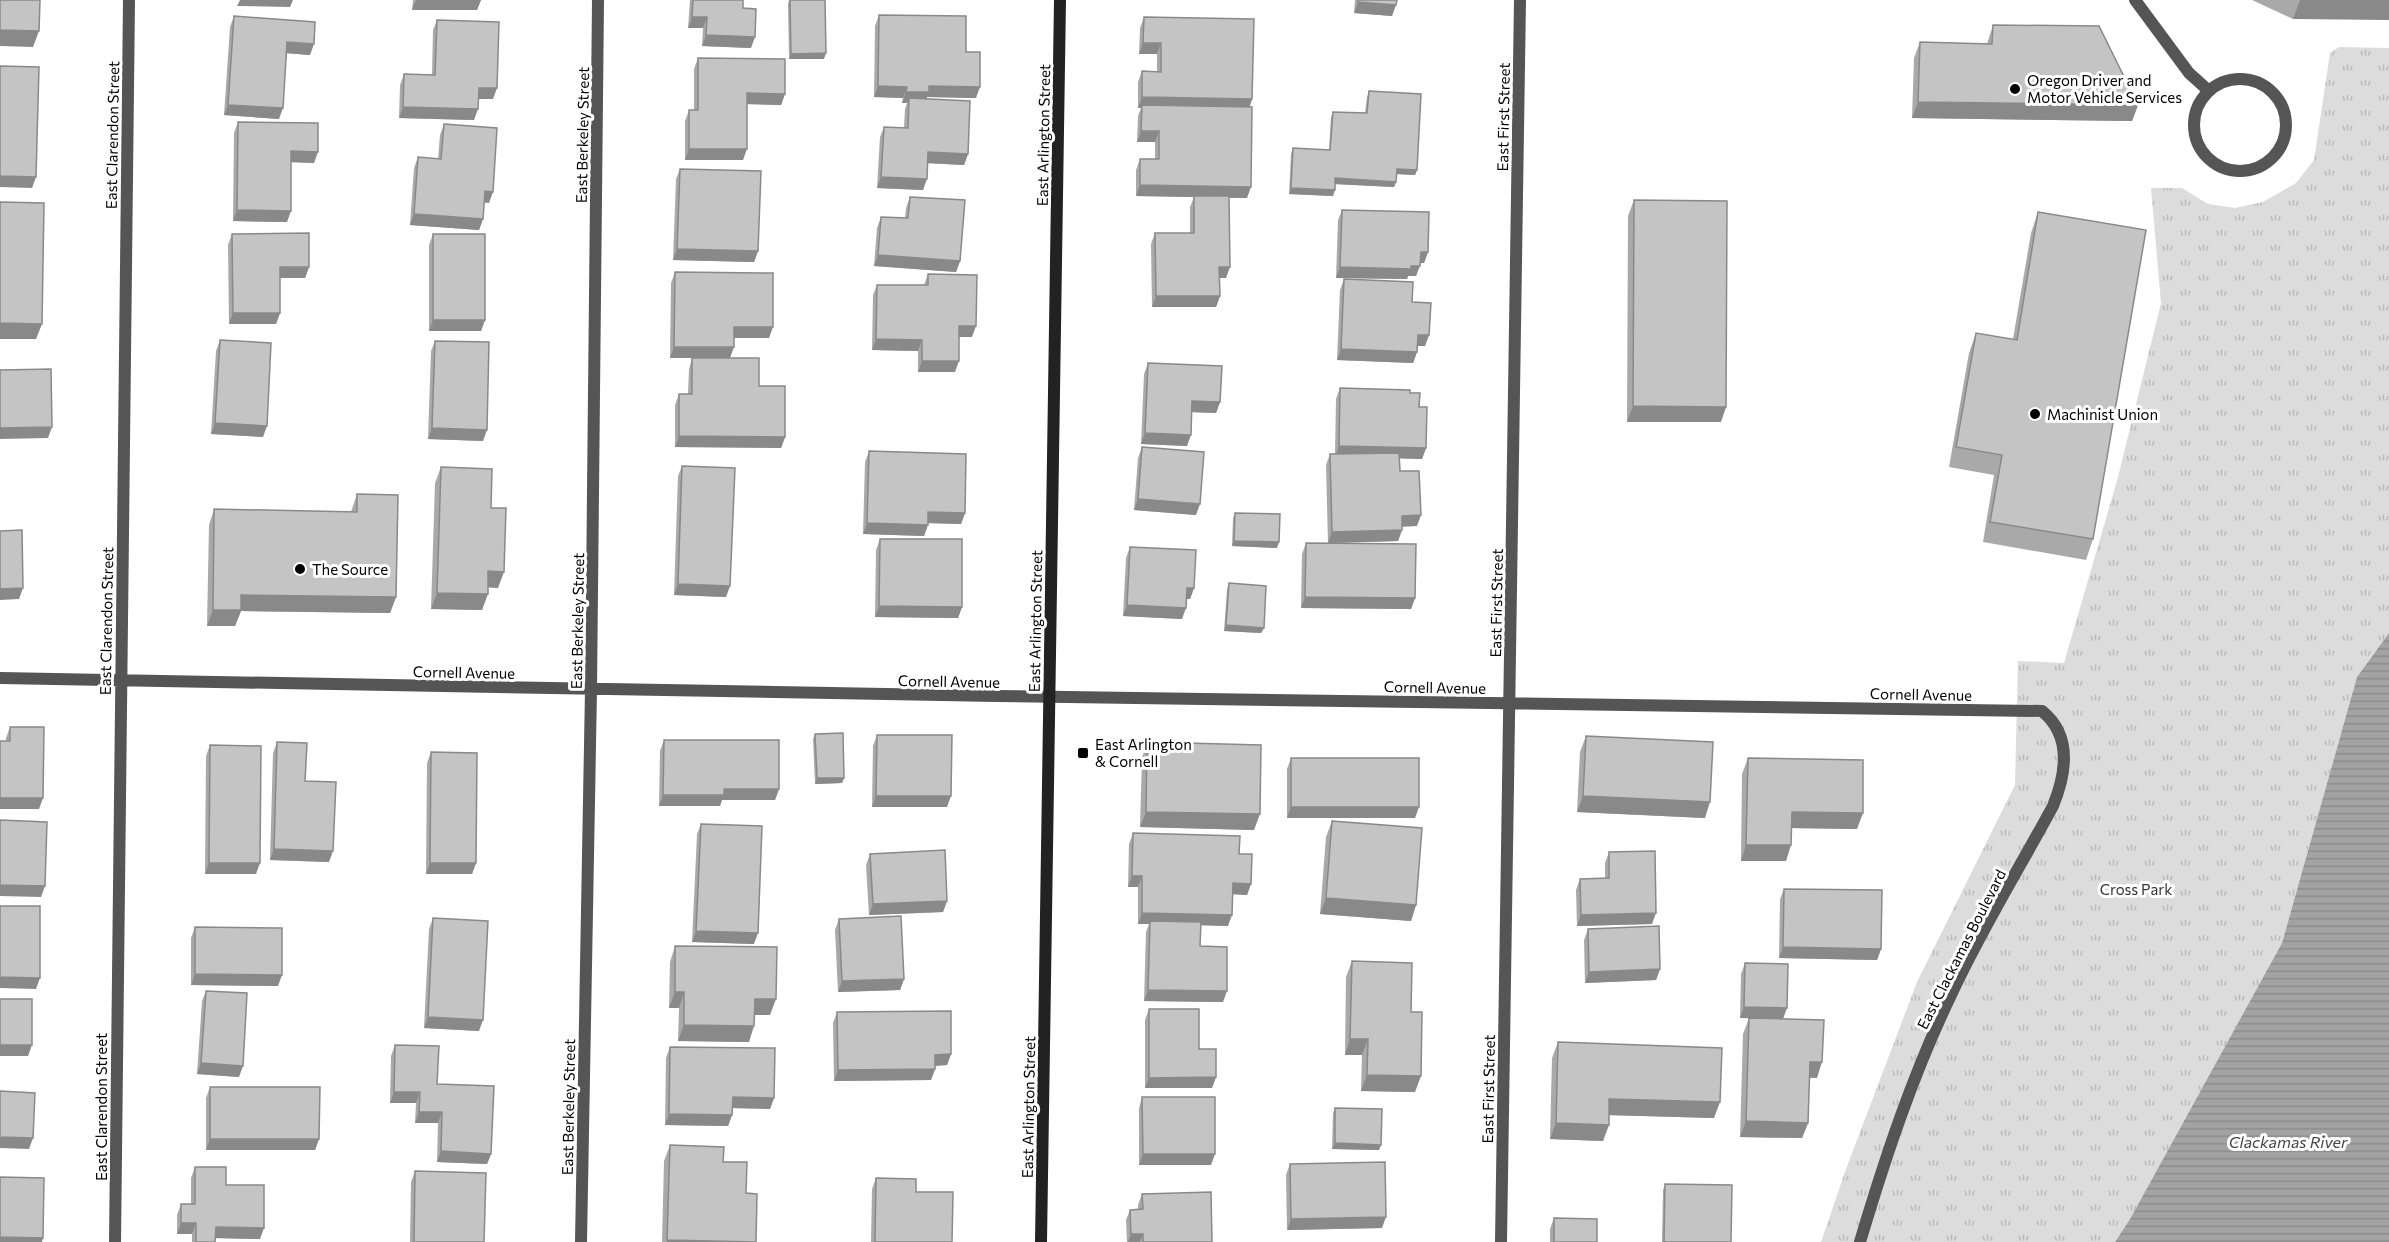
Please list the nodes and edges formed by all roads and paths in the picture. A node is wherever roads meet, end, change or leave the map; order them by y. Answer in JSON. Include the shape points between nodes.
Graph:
{"nodes":[{"id":1,"x":129,"y":0,"type":"edge"},
{"id":2,"x":598,"y":0,"type":"edge"},
{"id":3,"x":1060,"y":0,"type":"edge"},
{"id":4,"x":1520,"y":0,"type":"edge"},
{"id":5,"x":2135,"y":0,"type":"edge"},
{"id":6,"x":2209,"y":91,"type":"junction"},
{"id":7,"x":0,"y":678,"type":"edge"},
{"id":8,"x":120,"y":681,"type":"junction"},
{"id":9,"x":591,"y":690,"type":"junction"},
{"id":10,"x":1049,"y":697,"type":"junction"},
{"id":11,"x":1510,"y":704,"type":"junction"},
{"id":12,"x":2043,"y":711,"type":"joint"},
{"id":13,"x":115,"y":1242,"type":"edge"},
{"id":14,"x":581,"y":1242,"type":"edge"},
{"id":15,"x":1041,"y":1242,"type":"edge"},
{"id":16,"x":1501,"y":1242,"type":"edge"},
{"id":17,"x":1860,"y":1242,"type":"edge"}],
"edges":[{"from":1,"to":8,"type":"street","name":"East Clarendon Street"},
{"from":2,"to":9,"type":"street","name":"East Berkeley Street"},
{"from":3,"to":10,"type":"main road","name":"East Arlington Street"},
{"from":4,"to":11,"type":"street","name":"East First Street"},
{"from":5,"to":6,"type":"street","via":[[2189,73]]},
{"from":6,"to":6,"type":"street","via":[[2197,109],[2193,125],[2202,152],[2209,160],[2241,172],[2254,170],[2276,156],[2287,121],[2274,93],[2246,78],[2230,79]]},
{"from":7,"to":8,"type":"street","name":"Cornell Avenue"},
{"from":8,"to":9,"type":"street","name":"Cornell Avenue"},
{"from":8,"to":13,"type":"street","name":"East Clarendon Street"},
{"from":9,"to":10,"type":"street","name":"Cornell Avenue"},
{"from":9,"to":14,"type":"street","name":"East Berkeley Street"},
{"from":10,"to":11,"type":"street","name":"Cornell Avenue"},
{"from":10,"to":15,"type":"main road","name":"East Arlington Street"},
{"from":11,"to":12,"type":"street","name":"Cornell Avenue"},
{"from":11,"to":16,"type":"street","name":"East First Street"},
{"from":12,"to":17,"type":"street","name":"East Clackamas Boulevard","via":[[2060,732],[2064,749],[2062,784],[1951,993],[1908,1096]]}]}
